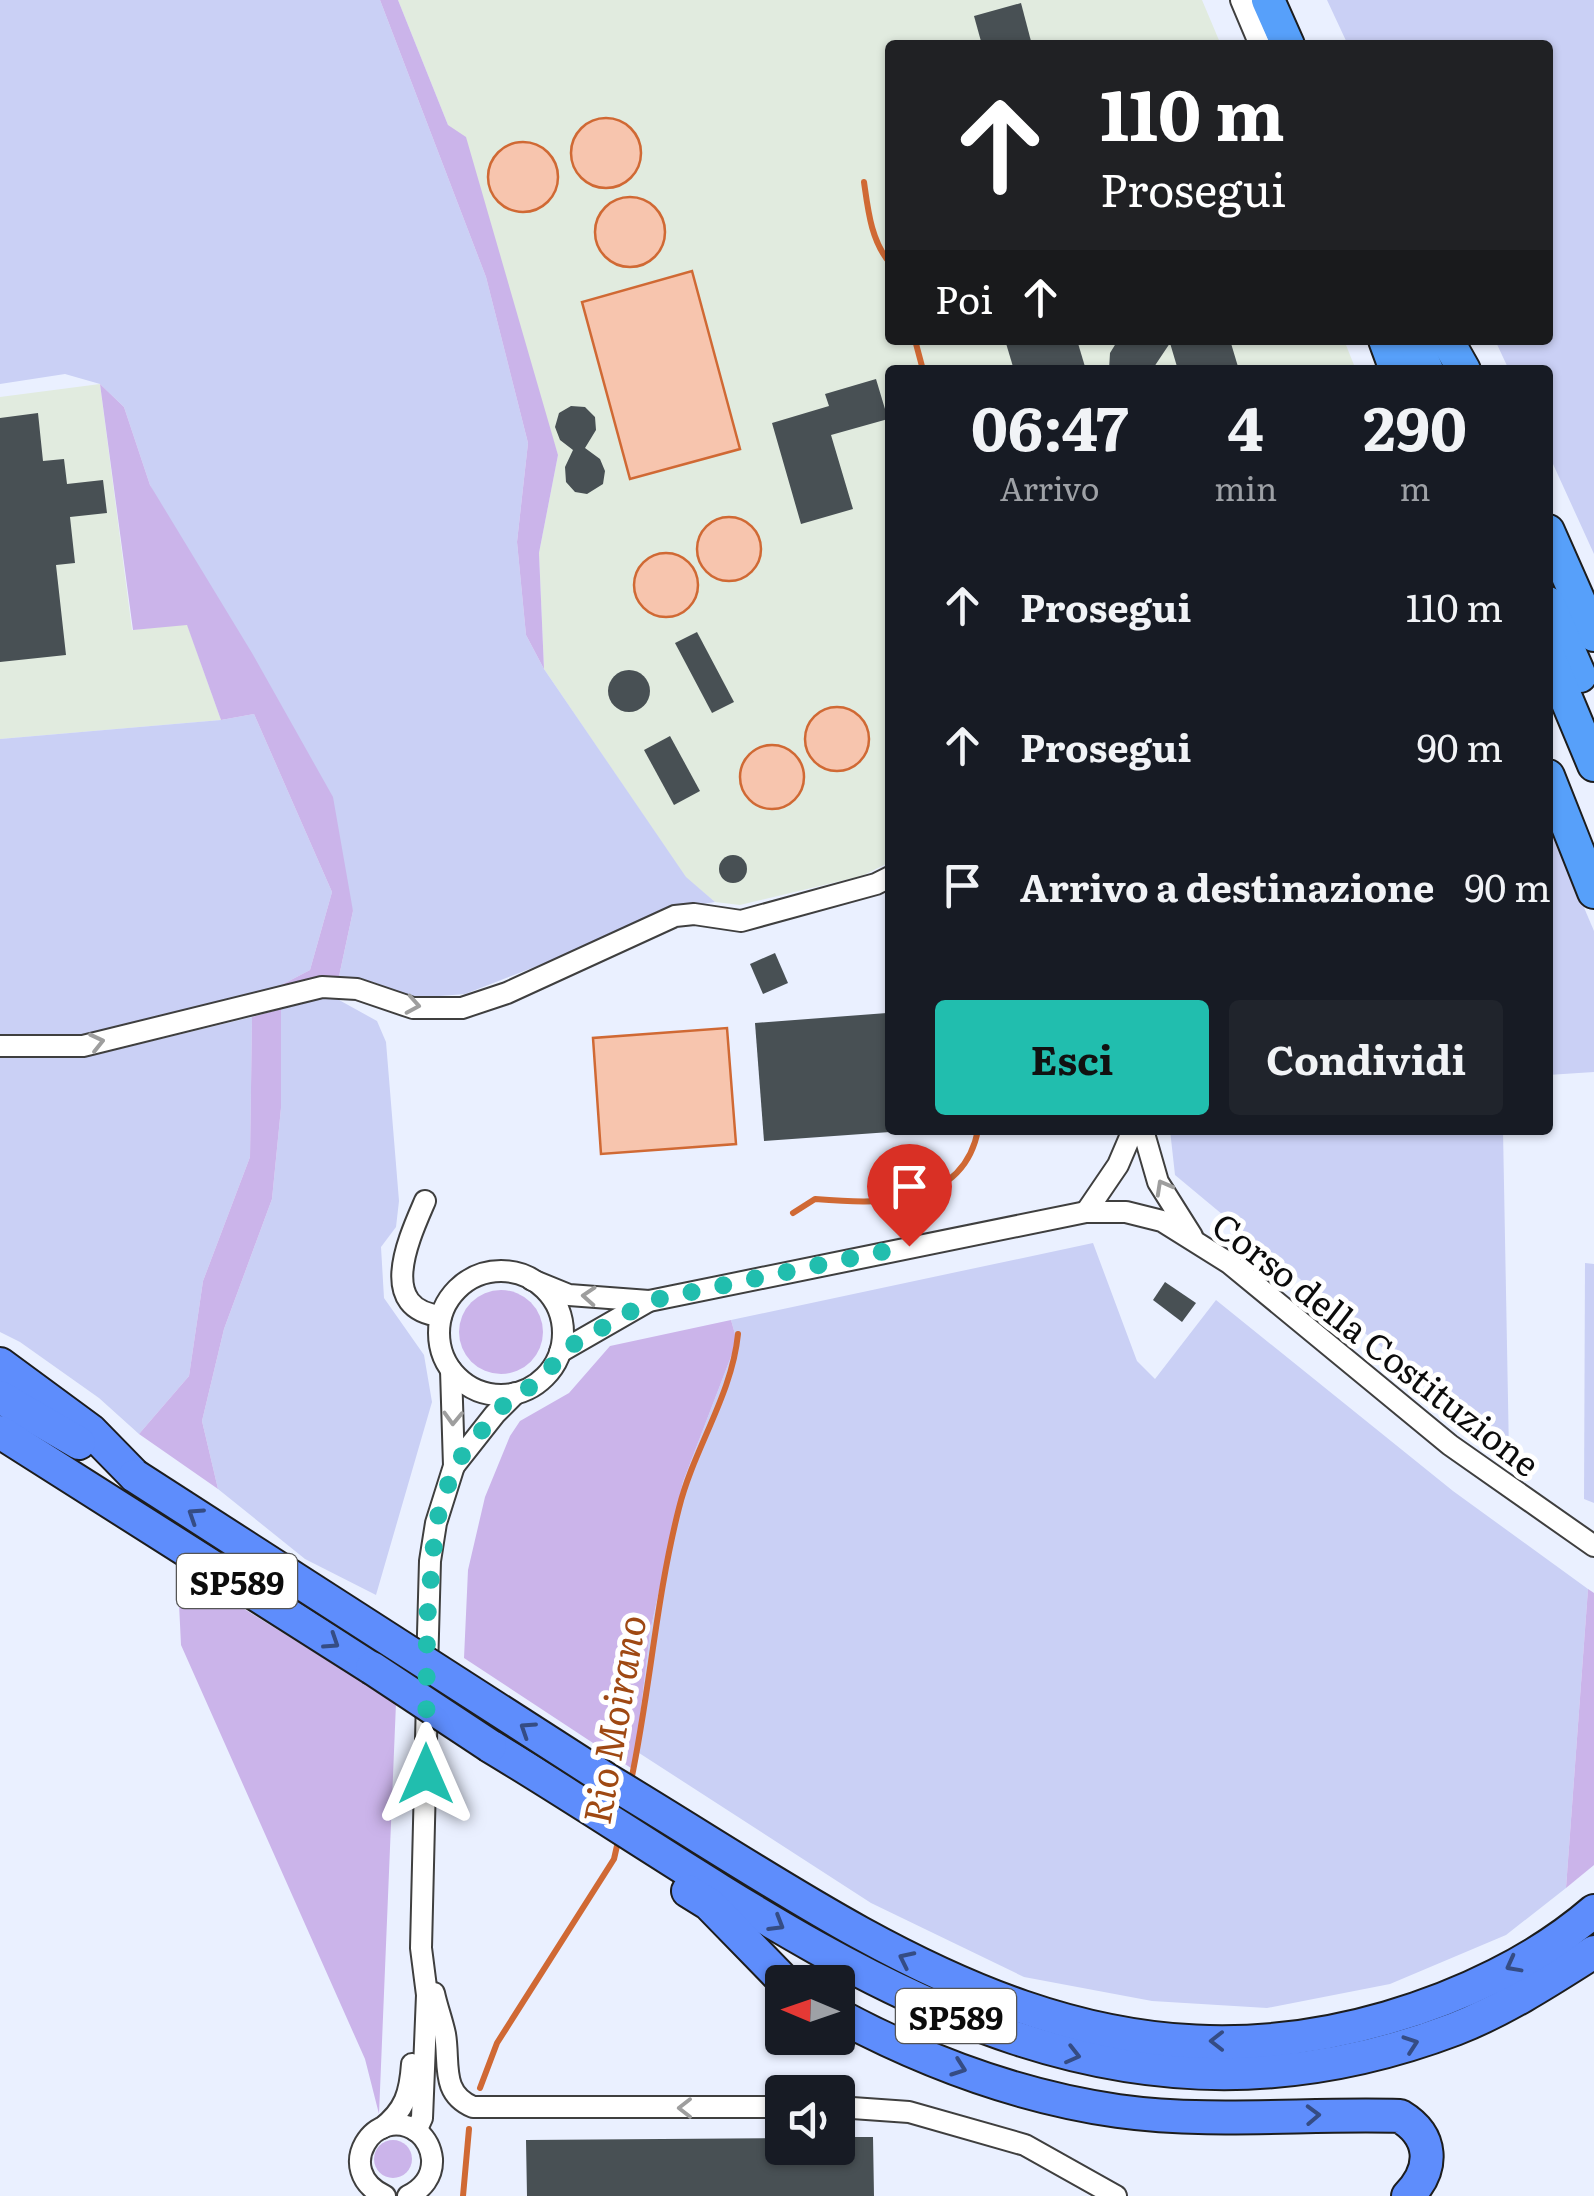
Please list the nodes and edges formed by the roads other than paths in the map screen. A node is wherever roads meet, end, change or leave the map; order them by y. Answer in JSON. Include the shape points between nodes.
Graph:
{"nodes":[{"id":1,"x":1241,"y":0,"type":"edge"},
{"id":2,"x":1268,"y":0,"type":"edge"},
{"id":3,"x":1290,"y":0,"type":"edge"},
{"id":4,"x":1258,"y":40,"type":"edge"},
{"id":5,"x":1286,"y":40,"type":"edge"},
{"id":6,"x":1308,"y":40,"type":"edge"},
{"id":7,"x":1553,"y":543,"type":"edge"},
{"id":8,"x":1553,"y":614,"type":"edge"},
{"id":9,"x":1594,"y":635,"type":"edge"},
{"id":10,"x":1553,"y":667,"type":"edge"},
{"id":11,"x":1594,"y":708,"type":"edge"},
{"id":12,"x":1594,"y":765,"type":"edge"},
{"id":13,"x":1553,"y":789,"type":"edge"},
{"id":14,"x":885,"y":879,"type":"edge"},
{"id":15,"x":1594,"y":892,"type":"edge"},
{"id":16,"x":0,"y":1046,"type":"edge"},
{"id":17,"x":1131,"y":1135,"type":"edge"},
{"id":18,"x":1144,"y":1135,"type":"edge"},
{"id":19,"x":425,"y":1201,"type":"dead end"},
{"id":20,"x":1086,"y":1212,"type":"junction"},
{"id":21,"x":1193,"y":1238,"type":"junction"},
{"id":22,"x":532,"y":1280,"type":"junction"},
{"id":23,"x":649,"y":1301,"type":"junction"},
{"id":24,"x":441,"y":1316,"type":"junction"},
{"id":25,"x":560,"y":1352,"type":"junction"},
{"id":26,"x":0,"y":1364,"type":"edge"},
{"id":27,"x":451,"y":1370,"type":"junction"},
{"id":28,"x":516,"y":1393,"type":"junction"},
{"id":29,"x":0,"y":1398,"type":"edge"},
{"id":30,"x":0,"y":1432,"type":"edge"},
{"id":31,"x":0,"y":1456,"type":"edge"},
{"id":32,"x":454,"y":1466,"type":"junction"},
{"id":33,"x":134,"y":1476,"type":"junction"},
{"id":34,"x":102,"y":1495,"type":"junction"},
{"id":35,"x":1592,"y":1544,"type":"edge"},
{"id":36,"x":642,"y":1820,"type":"junction"},
{"id":37,"x":1594,"y":1910,"type":"edge"},
{"id":38,"x":422,"y":1948,"type":"junction"},
{"id":39,"x":1594,"y":1952,"type":"edge"},
{"id":40,"x":768,"y":1965,"type":"edge"},
{"id":41,"x":855,"y":2023,"type":"edge"},
{"id":42,"x":765,"y":2107,"type":"edge"},
{"id":43,"x":855,"y":2108,"type":"edge"},
{"id":44,"x":382,"y":2128,"type":"junction"},
{"id":45,"x":416,"y":2131,"type":"junction"},
{"id":46,"x":412,"y":2195,"type":"edge"},
{"id":47,"x":384,"y":2196,"type":"edge"},
{"id":48,"x":1116,"y":2196,"type":"edge"},
{"id":49,"x":1408,"y":2196,"type":"edge"}],
"edges":[{"from":1,"to":4,"type":"street"},
{"from":2,"to":5,"type":"highway"},
{"from":3,"to":6,"type":"highway"},
{"from":7,"to":9,"type":"highway"},
{"from":8,"to":11,"type":"highway"},
{"from":10,"to":12,"type":"highway"},
{"from":13,"to":15,"type":"highway"},
{"from":16,"to":14,"type":"street","one_way":true,"via":[[82,1046],[322,987],[413,1008],[462,1008],[675,916],[741,921]]},
{"from":17,"to":20,"type":"street"},
{"from":21,"to":18,"type":"street","one_way":true,"via":[[1158,1182]]},
{"from":19,"to":24,"type":"street","via":[[406,1245],[402,1280],[415,1305]]},
{"from":20,"to":21,"type":"street","name":"Corso della Costituzione","via":[[1145,1215]]},
{"from":20,"to":23,"type":"street","name":"Corso della Costituzione"},
{"from":21,"to":35,"type":"street","name":"Corso della Costituzione","via":[[1450,1445]]},
{"from":23,"to":22,"type":"street","one_way":true,"via":[[568,1295]]},
{"from":22,"to":24,"type":"street","via":[[515,1272],[478,1275],[461,1285]]},
{"from":22,"to":25,"type":"street","via":[[559,1311]]},
{"from":23,"to":25,"type":"street"},
{"from":24,"to":27,"type":"street","via":[[442,1354]]},
{"from":25,"to":28,"type":"street","via":[[542,1378]]},
{"from":26,"to":33,"type":"main road","via":[[91,1431]]},
{"from":27,"to":28,"type":"street","via":[[480,1392]]},
{"from":27,"to":32,"type":"street","one_way":true},
{"from":28,"to":32,"type":"street"},
{"from":29,"to":33,"type":"main road","number":"SP589"},
{"from":30,"to":34,"type":"main road","number":"SP589"},
{"from":31,"to":34,"type":"main road"},
{"from":32,"to":38,"type":"street","via":[[430,1561]]},
{"from":36,"to":33,"type":"main road","number":"SP589","one_way":true,"bridge":true},
{"from":34,"to":36,"type":"main road","number":"SP589","one_way":true,"bridge":true,"via":[[490,1746],[604,1814]]},
{"from":37,"to":36,"type":"main road","number":"SP589","one_way":true,"via":[[1520,1962],[1376,2022],[1279,2039],[1154,2038],[1023,2008],[913,1963]]},
{"from":36,"to":39,"type":"main road","number":"SP589","one_way":true,"via":[[812,1945],[906,1995],[1021,2040],[1146,2070],[1242,2075],[1384,2053],[1458,2028]]},
{"from":36,"to":40,"type":"main road","via":[[648,1861],[709,1904]]},
{"from":42,"to":38,"type":"street","one_way":true,"via":[[490,2108],[462,2102],[448,2077],[446,2037]]},
{"from":38,"to":44,"type":"street","via":[[410,2088],[399,2114]]},
{"from":38,"to":45,"type":"street","via":[[426,2013]]},
{"from":41,"to":49,"type":"main road","one_way":true,"via":[[1016,2089],[1119,2111],[1400,2116],[1414,2125],[1429,2152]]},
{"from":43,"to":48,"type":"street","via":[[909,2112],[1025,2145]]},
{"from":44,"to":45,"type":"street"},
{"from":44,"to":47,"type":"street","via":[[366,2141],[359,2160],[367,2184]]},
{"from":45,"to":46,"type":"street","via":[[432,2158],[428,2178]]}]}
